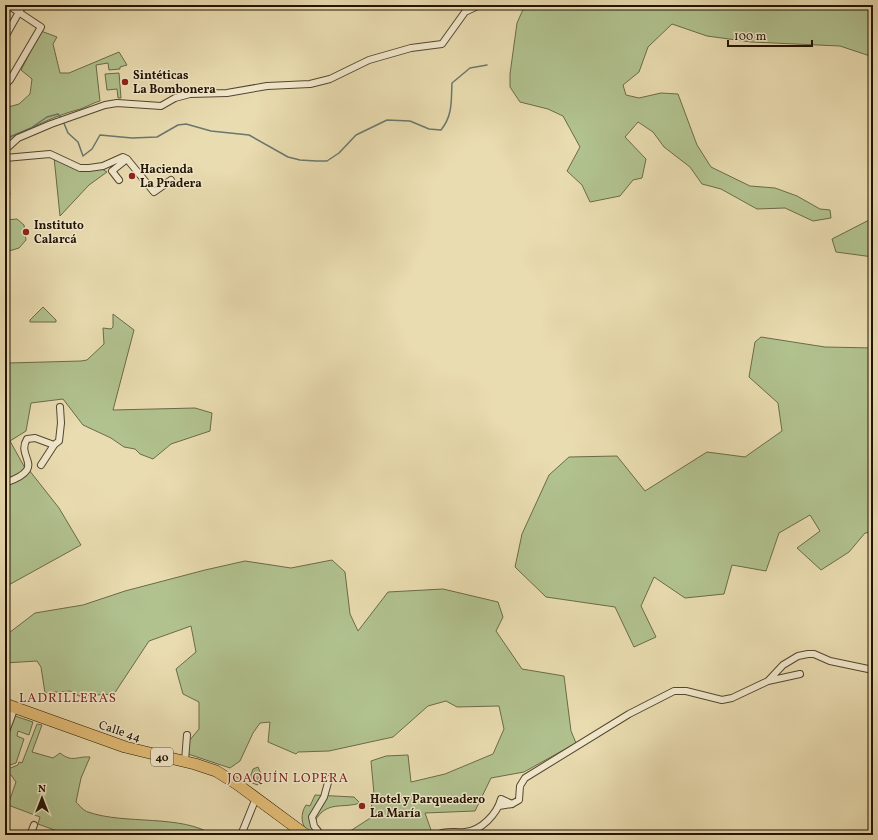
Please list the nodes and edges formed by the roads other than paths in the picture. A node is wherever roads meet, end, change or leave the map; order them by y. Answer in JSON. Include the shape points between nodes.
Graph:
{"nodes":[{"id":1,"x":8,"y":5,"type":"edge"},
{"id":2,"x":23,"y":5,"type":"edge"},
{"id":3,"x":480,"y":5,"type":"edge"},
{"id":4,"x":19,"y":12,"type":"junction"},
{"id":5,"x":5,"y":36,"type":"edge"},
{"id":6,"x":8,"y":78,"type":"edge"},
{"id":7,"x":5,"y":85,"type":"edge"},
{"id":8,"x":5,"y":150,"type":"edge"},
{"id":9,"x":5,"y":158,"type":"edge"},
{"id":10,"x":127,"y":159,"type":"junction"},
{"id":11,"x":120,"y":180,"type":"dead end"},
{"id":12,"x":171,"y":180,"type":"dead end"},
{"id":13,"x":60,"y":407,"type":"dead end"},
{"id":14,"x":54,"y":445,"type":"junction"},
{"id":15,"x":41,"y":465,"type":"dead end"},
{"id":16,"x":5,"y":483,"type":"edge"},
{"id":17,"x":873,"y":670,"type":"edge"},
{"id":18,"x":800,"y":674,"type":"dead end"},
{"id":19,"x":768,"y":681,"type":"junction"},
{"id":20,"x":10,"y":706,"type":"edge"},
{"id":21,"x":5,"y":734,"type":"edge"},
{"id":22,"x":187,"y":735,"type":"dead end"},
{"id":23,"x":185,"y":761,"type":"junction"},
{"id":24,"x":329,"y":779,"type":"dead end"},
{"id":25,"x":256,"y":798,"type":"junction"},
{"id":26,"x":512,"y":804,"type":"junction"},
{"id":27,"x":499,"y":806,"type":"junction"},
{"id":28,"x":34,"y":825,"type":"dead end"},
{"id":29,"x":438,"y":834,"type":"edge"},
{"id":30,"x":30,"y":835,"type":"edge"},
{"id":31,"x":241,"y":835,"type":"edge"},
{"id":32,"x":306,"y":835,"type":"edge"},
{"id":33,"x":321,"y":835,"type":"edge"}],
"edges":[{"from":1,"to":4,"type":"street"},
{"from":2,"to":4,"type":"street"},
{"from":3,"to":8,"type":"street","via":[[465,12],[442,44],[411,48],[370,60],[318,82],[267,86],[227,93],[190,94],[175,98],[161,106],[116,103],[105,105],[18,138]]},
{"from":4,"to":5,"type":"street"},
{"from":4,"to":6,"type":"street","via":[[41,27]]},
{"from":6,"to":7,"type":"street"},
{"from":9,"to":10,"type":"street","via":[[50,154],[80,168],[103,166],[123,157]]},
{"from":10,"to":11,"type":"street","via":[[112,170]]},
{"from":10,"to":12,"type":"street","via":[[154,192]]},
{"from":13,"to":14,"type":"street","via":[[59,438]]},
{"from":14,"to":15,"type":"street"},
{"from":14,"to":16,"type":"street","via":[[35,438],[27,439],[24,446],[28,461],[27,470],[20,477]]},
{"from":17,"to":19,"type":"street","via":[[808,654],[798,656],[783,665]]},
{"from":18,"to":19,"type":"street"},
{"from":19,"to":26,"type":"street","via":[[722,700],[686,691],[674,691],[660,697],[525,778],[520,786],[519,800]]},
{"from":20,"to":21,"type":"street"},
{"from":20,"to":23,"type":"highway","name":"Calle 44","number":"40","via":[[125,747]]},
{"from":22,"to":23,"type":"street"},
{"from":23,"to":25,"type":"highway","name":"Calle 44","number":"40","via":[[222,774]]},
{"from":24,"to":33,"type":"street","via":[[324,797],[312,817],[314,826]]},
{"from":25,"to":31,"type":"street"},
{"from":25,"to":32,"type":"highway","name":"Calle 44","number":"40"},
{"from":26,"to":27,"type":"street"},
{"from":26,"to":27,"type":"street","via":[[501,799]]},
{"from":27,"to":29,"type":"street","via":[[478,828],[466,832],[448,831]]},
{"from":28,"to":30,"type":"street"}]}
